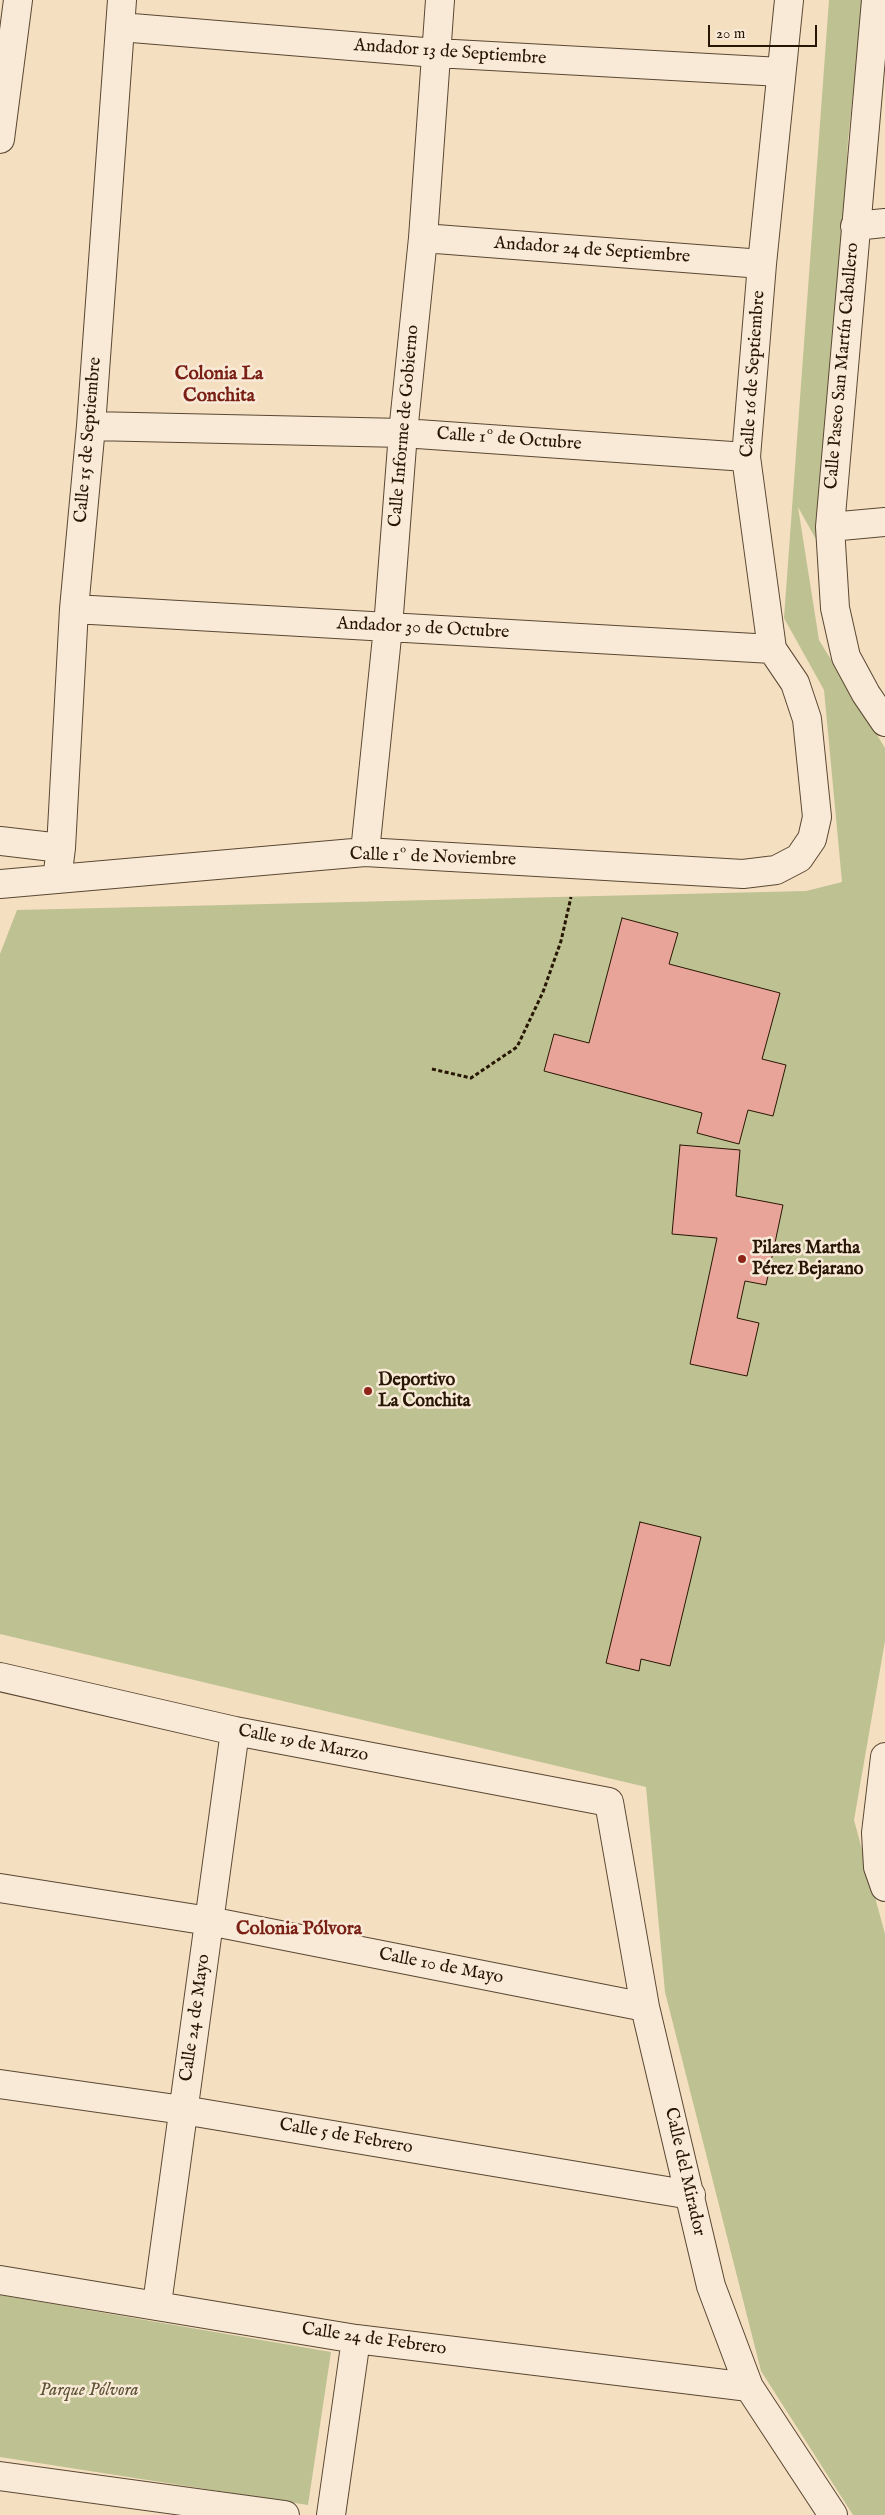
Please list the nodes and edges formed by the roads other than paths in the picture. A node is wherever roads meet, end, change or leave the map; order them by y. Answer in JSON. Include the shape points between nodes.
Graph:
{"nodes":[{"id":1,"x":18,"y":0,"type":"edge"},
{"id":2,"x":122,"y":0,"type":"edge"},
{"id":3,"x":440,"y":0,"type":"edge"},
{"id":4,"x":789,"y":0,"type":"edge"},
{"id":5,"x":876,"y":0,"type":"edge"},
{"id":6,"x":120,"y":27,"type":"junction"},
{"id":7,"x":436,"y":54,"type":"junction"},
{"id":8,"x":781,"y":72,"type":"junction"},
{"id":9,"x":0,"y":139,"type":"edge"},
{"id":10,"x":885,"y":224,"type":"edge"},
{"id":11,"x":855,"y":226,"type":"junction"},
{"id":12,"x":423,"y":238,"type":"junction"},
{"id":13,"x":762,"y":264,"type":"junction"},
{"id":14,"x":91,"y":426,"type":"junction"},
{"id":15,"x":402,"y":433,"type":"junction"},
{"id":16,"x":746,"y":457,"type":"junction"},
{"id":17,"x":885,"y":522,"type":"edge"},
{"id":18,"x":830,"y":527,"type":"junction"},
{"id":19,"x":74,"y":610,"type":"junction"},
{"id":20,"x":388,"y":627,"type":"junction"},
{"id":21,"x":772,"y":649,"type":"junction"},
{"id":22,"x":885,"y":722,"type":"edge"},
{"id":23,"x":0,"y":841,"type":"edge"},
{"id":24,"x":61,"y":848,"type":"junction"},
{"id":25,"x":365,"y":852,"type":"junction"},
{"id":26,"x":776,"y":870,"type":"joint"},
{"id":27,"x":57,"y":879,"type":"junction"},
{"id":28,"x":0,"y":884,"type":"edge"},
{"id":29,"x":0,"y":1677,"type":"edge"},
{"id":30,"x":235,"y":1731,"type":"junction"},
{"id":31,"x":885,"y":1757,"type":"edge"},
{"id":32,"x":609,"y":1802,"type":"joint"},
{"id":33,"x":885,"y":1887,"type":"edge"},
{"id":34,"x":0,"y":1888,"type":"edge"},
{"id":35,"x":209,"y":1921,"type":"junction"},
{"id":36,"x":645,"y":2007,"type":"junction"},
{"id":37,"x":0,"y":2084,"type":"edge"},
{"id":38,"x":183,"y":2110,"type":"junction"},
{"id":39,"x":690,"y":2195,"type":"junction"},
{"id":40,"x":0,"y":2280,"type":"edge"},
{"id":41,"x":157,"y":2304,"type":"junction"},
{"id":42,"x":356,"y":2339,"type":"junction"},
{"id":43,"x":749,"y":2387,"type":"junction"},
{"id":44,"x":0,"y":2476,"type":"edge"},
{"id":45,"x":285,"y":2515,"type":"edge"},
{"id":46,"x":331,"y":2515,"type":"edge"},
{"id":47,"x":833,"y":2515,"type":"edge"}],
"edges":[{"from":1,"to":9,"type":"street"},
{"from":2,"to":6,"type":"street","name":"Calle 15 de Septiembre"},
{"from":3,"to":7,"type":"street","name":"Calle Informe de Gobierno"},
{"from":4,"to":8,"type":"street","name":"Calle 16 de Septiembre"},
{"from":5,"to":11,"type":"street","name":"Calle Paseo San Martín Caballero"},
{"from":6,"to":7,"type":"street","name":"Andador 13 de Septiembre"},
{"from":6,"to":14,"type":"street","name":"Calle 15 de Septiembre"},
{"from":7,"to":8,"type":"street","name":"Andador 13 de Septiembre"},
{"from":7,"to":12,"type":"street","name":"Calle Informe de Gobierno"},
{"from":8,"to":13,"type":"street","name":"Calle 16 de Septiembre"},
{"from":10,"to":11,"type":"street"},
{"from":11,"to":18,"type":"street","name":"Calle Paseo San Martín Caballero"},
{"from":12,"to":13,"type":"street","name":"Andador 24 de Septiembre"},
{"from":12,"to":15,"type":"street","name":"Calle Informe de Gobierno"},
{"from":13,"to":16,"type":"street","name":"Calle 16 de Septiembre"},
{"from":14,"to":15,"type":"street","name":"Calle 1º de Octubre"},
{"from":14,"to":19,"type":"street","name":"Calle 15 de Septiembre"},
{"from":15,"to":16,"type":"street","name":"Calle 1º de Octubre"},
{"from":15,"to":20,"type":"street","name":"Calle Informe de Gobierno"},
{"from":16,"to":21,"type":"street","name":"Calle 16 de Septiembre"},
{"from":17,"to":18,"type":"street"},
{"from":18,"to":22,"type":"street","name":"Calle Paseo San Martín Caballero","via":[[836,608],[846,657]]},
{"from":19,"to":20,"type":"street","name":"Andador 30 de Octubre"},
{"from":19,"to":24,"type":"street","name":"Calle 15 de Septiembre"},
{"from":20,"to":21,"type":"street","name":"Andador 30 de Octubre"},
{"from":20,"to":25,"type":"street","name":"Calle Informe de Gobierno"},
{"from":21,"to":26,"type":"street","name":"Calle 16 de Septiembre","via":[[795,683],[807,719],[817,817],[812,839],[799,858]]},
{"from":23,"to":24,"type":"street"},
{"from":24,"to":27,"type":"street","name":"Calle 15 de Septiembre"},
{"from":25,"to":26,"type":"street","name":"Calle 1º de Noviembre","via":[[743,874]]},
{"from":25,"to":27,"type":"street","name":"Calle 1º de Noviembre"},
{"from":27,"to":28,"type":"street","name":"Calle 1º de Noviembre"},
{"from":29,"to":30,"type":"street","name":"Calle 19 de Marzo"},
{"from":30,"to":32,"type":"street","name":"Calle 19 de Marzo"},
{"from":30,"to":35,"type":"street","name":"Calle 24 de Mayo"},
{"from":31,"to":33,"type":"street","via":[[876,1833],[878,1867]]},
{"from":32,"to":36,"type":"street","name":"Calle del Mirador"},
{"from":34,"to":35,"type":"street","name":"Calle 10 de Mayo"},
{"from":35,"to":36,"type":"street","name":"Calle 10 de Mayo"},
{"from":35,"to":38,"type":"street","name":"Calle 24 de Mayo"},
{"from":36,"to":39,"type":"street","name":"Calle del Mirador"},
{"from":37,"to":38,"type":"street","name":"Calle 5 de Febrero"},
{"from":38,"to":39,"type":"street","name":"Calle 5 de Febrero"},
{"from":38,"to":41,"type":"street","name":"Calle 24 de Mayo"},
{"from":39,"to":43,"type":"street","name":"Calle del Mirador","via":[[711,2286]]},
{"from":40,"to":41,"type":"street","name":"Calle 24 de Febrero"},
{"from":41,"to":42,"type":"street","name":"Calle 24 de Febrero"},
{"from":42,"to":43,"type":"street","name":"Calle 24 de Febrero"},
{"from":42,"to":46,"type":"street"},
{"from":43,"to":47,"type":"street","name":"Calle del Mirador"},
{"from":44,"to":45,"type":"street"}]}
